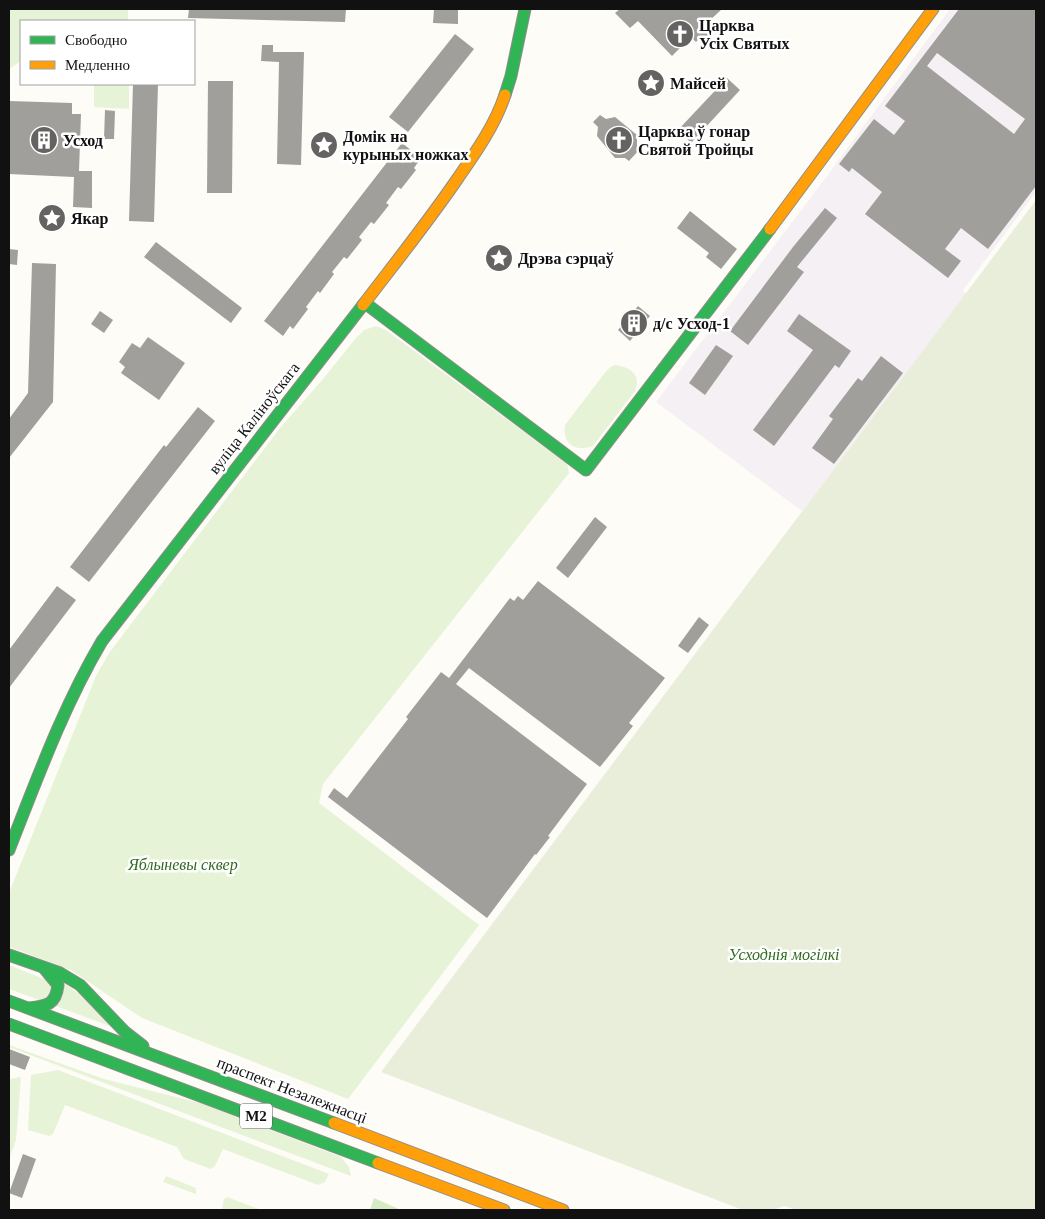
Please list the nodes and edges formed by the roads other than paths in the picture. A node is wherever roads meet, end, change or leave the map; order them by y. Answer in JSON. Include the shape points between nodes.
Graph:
{"nodes":[{"id":1,"x":525,"y":9,"type":"edge"},
{"id":2,"x":933,"y":9,"type":"edge"},
{"id":3,"x":365,"y":303,"type":"junction"},
{"id":4,"x":9,"y":850,"type":"edge"},
{"id":5,"x":9,"y":955,"type":"edge"},
{"id":6,"x":43,"y":966,"type":"junction"},
{"id":7,"x":9,"y":1001,"type":"edge"},
{"id":8,"x":28,"y":1008,"type":"junction"},
{"id":9,"x":9,"y":1024,"type":"edge"},
{"id":10,"x":154,"y":1054,"type":"junction"},
{"id":11,"x":504,"y":1210,"type":"edge"},
{"id":12,"x":563,"y":1210,"type":"edge"}],
"edges":[{"from":1,"to":3,"type":"main road","name":"вуліца Каліноўскага","via":[[512,76],[500,108],[475,153],[440,204]]},
{"from":2,"to":3,"type":"main road","via":[[586,470]]},
{"from":3,"to":4,"type":"main road","name":"вуліца Каліноўскага","via":[[102,641],[64,712]]},
{"from":5,"to":6,"type":"main road"},
{"from":6,"to":8,"type":"main road","via":[[58,985],[56,997],[50,1004]]},
{"from":6,"to":10,"type":"main road","via":[[80,985],[125,1032]]},
{"from":7,"to":8,"type":"main road","name":"праспект Незалежнасці","number":"М2"},
{"from":8,"to":10,"type":"main road","name":"праспект Незалежнасці","number":"М2"},
{"from":9,"to":11,"type":"main road","number":"М2"},
{"from":10,"to":12,"type":"main road","name":"праспект Незалежнасці","number":"М2"}]}
